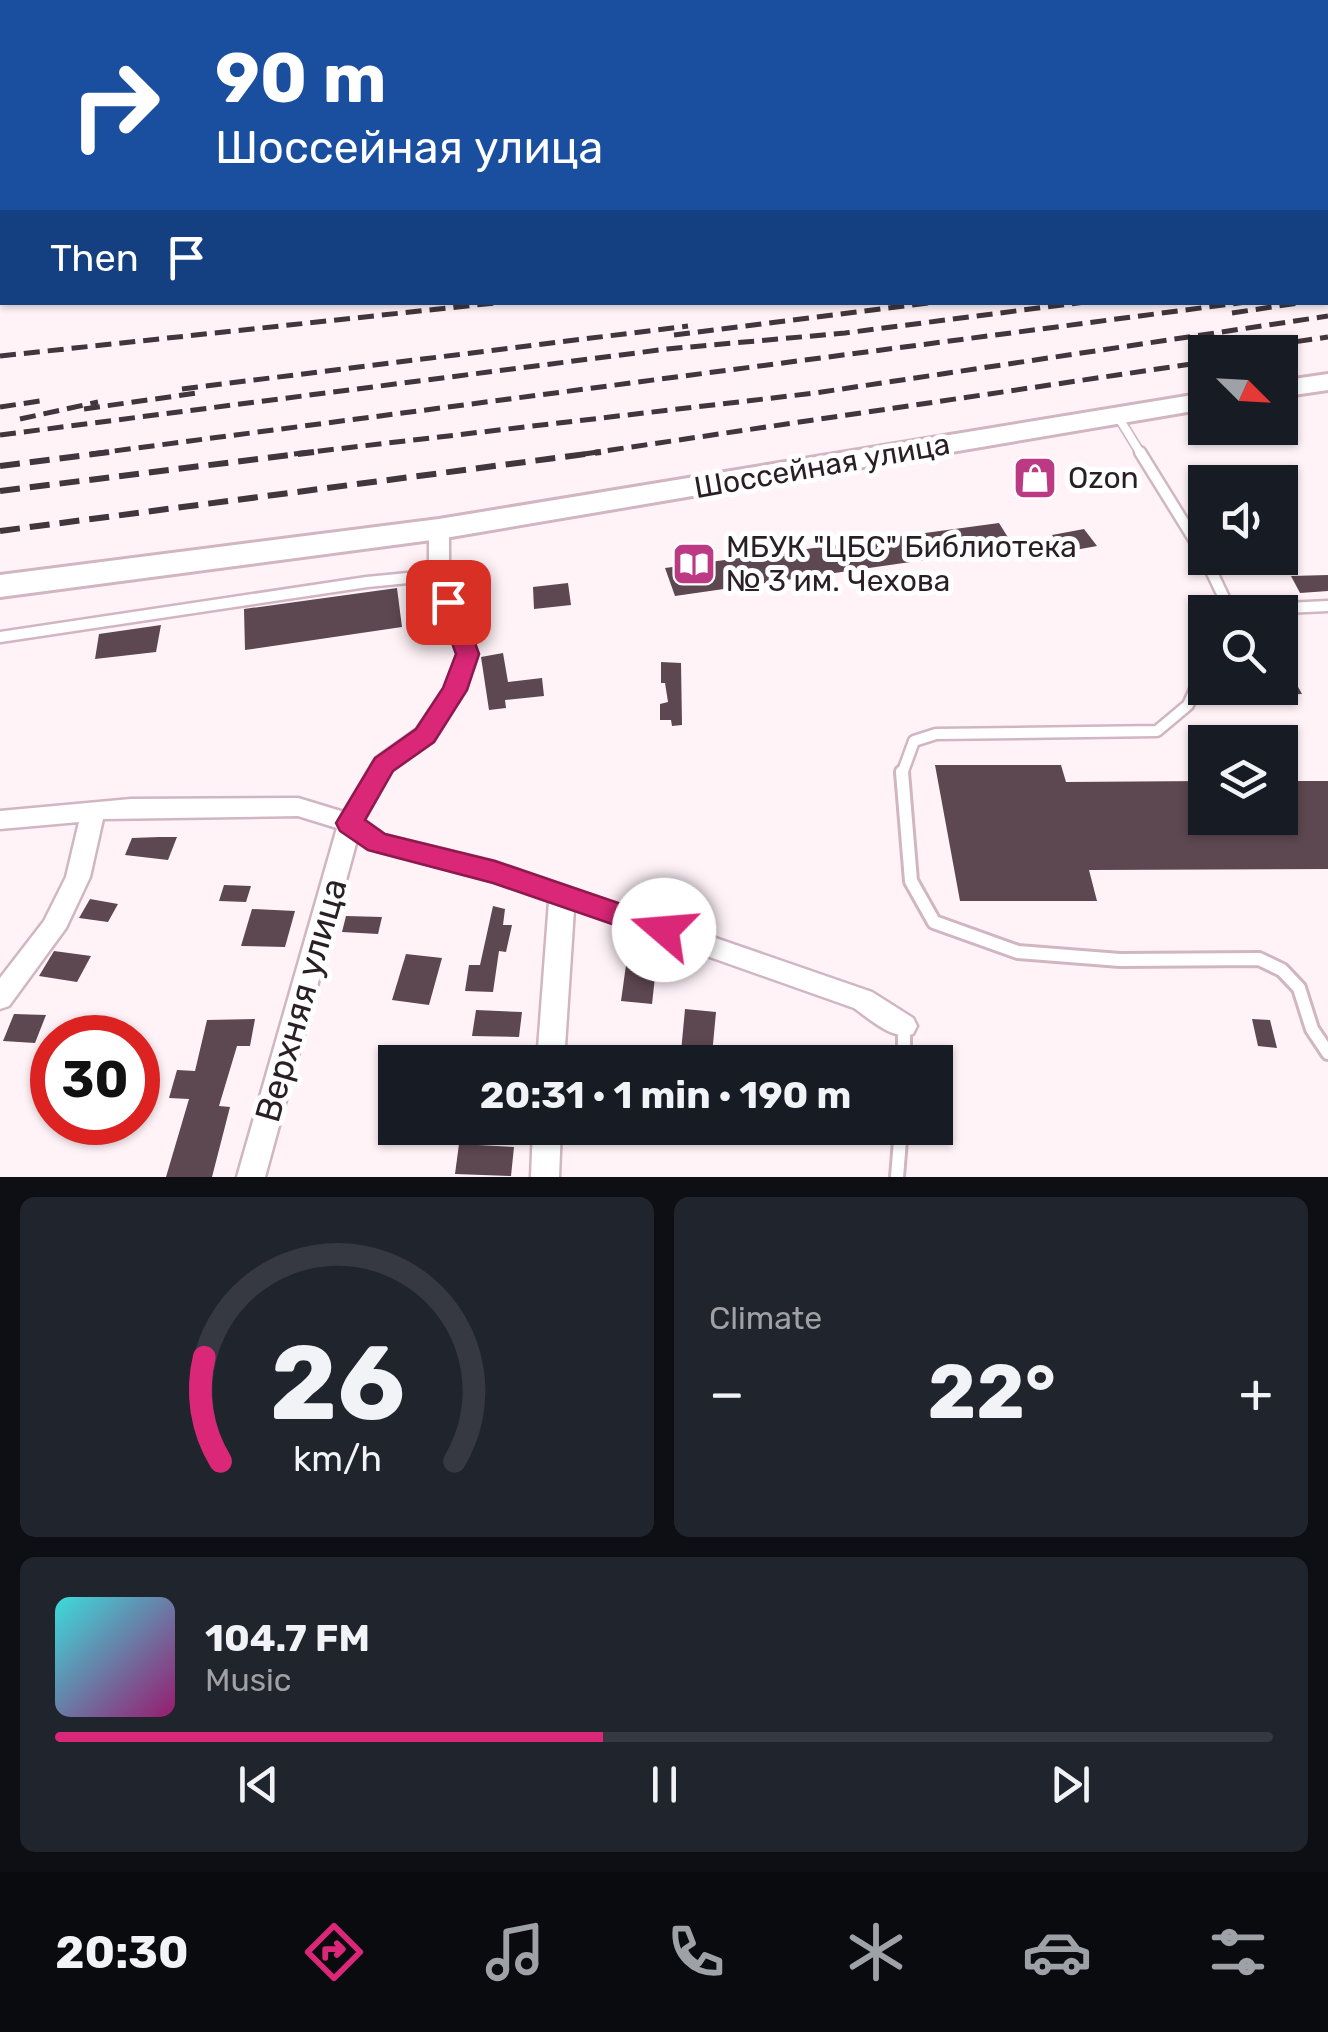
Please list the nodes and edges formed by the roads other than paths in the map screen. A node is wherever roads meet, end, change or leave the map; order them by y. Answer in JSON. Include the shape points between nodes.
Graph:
{"nodes":[{"id":1,"x":1328,"y":382,"type":"edge"},
{"id":2,"x":1298,"y":386,"type":"edge"},
{"id":3,"x":1188,"y":404,"type":"edge"},
{"id":4,"x":1117,"y":415,"type":"junction"},
{"id":5,"x":439,"y":529,"type":"junction"},
{"id":6,"x":1188,"y":530,"type":"edge"},
{"id":7,"x":438,"y":576,"type":"junction"},
{"id":8,"x":0,"y":586,"type":"edge"},
{"id":9,"x":1328,"y":606,"type":"edge"},
{"id":10,"x":1298,"y":608,"type":"edge"},
{"id":11,"x":0,"y":636,"type":"edge"},
{"id":12,"x":1190,"y":705,"type":"edge"},
{"id":13,"x":93,"y":811,"type":"junction"},
{"id":14,"x":0,"y":820,"type":"edge"},
{"id":15,"x":350,"y":823,"type":"junction"},
{"id":16,"x":562,"y":898,"type":"junction"},
{"id":17,"x":0,"y":998,"type":"edge"},
{"id":18,"x":904,"y":1026,"type":"joint"},
{"id":19,"x":551,"y":1045,"type":"edge"},
{"id":20,"x":904,"y":1045,"type":"edge"},
{"id":21,"x":1328,"y":1053,"type":"edge"},
{"id":22,"x":546,"y":1145,"type":"edge"},
{"id":23,"x":900,"y":1145,"type":"edge"},
{"id":24,"x":251,"y":1177,"type":"edge"},
{"id":25,"x":545,"y":1177,"type":"edge"},
{"id":26,"x":897,"y":1177,"type":"edge"}],
"edges":[{"from":1,"to":2,"type":"main road"},
{"from":3,"to":4,"type":"main road","name":"Шоссейная улица"},
{"from":4,"to":5,"type":"main road","name":"Шоссейная улица"},
{"from":4,"to":6,"type":"lane"},
{"from":5,"to":7,"type":"street"},
{"from":5,"to":8,"type":"main road","name":"Шоссейная улица"},
{"from":7,"to":11,"type":"lane"},
{"from":7,"to":15,"type":"street","via":[[468,654],[455,690],[425,736],[384,764]]},
{"from":9,"to":10,"type":"lane"},
{"from":12,"to":21,"type":"lane","via":[[1178,721],[1157,730],[936,734],[914,741],[902,769],[911,881],[934,922],[1018,952],[1120,960],[1259,959],[1299,988]]},
{"from":13,"to":14,"type":"street"},
{"from":13,"to":15,"type":"street","via":[[298,808]]},
{"from":13,"to":17,"type":"street","via":[[78,877],[53,928]]},
{"from":15,"to":16,"type":"street","via":[[377,842],[495,872]]},
{"from":15,"to":24,"type":"street","name":"Верхняя улица"},
{"from":16,"to":18,"type":"street","via":[[797,975],[863,1000]]},
{"from":16,"to":19,"type":"street"},
{"from":18,"to":20,"type":"lane"},
{"from":22,"to":25,"type":"street"},
{"from":23,"to":26,"type":"lane"}]}
